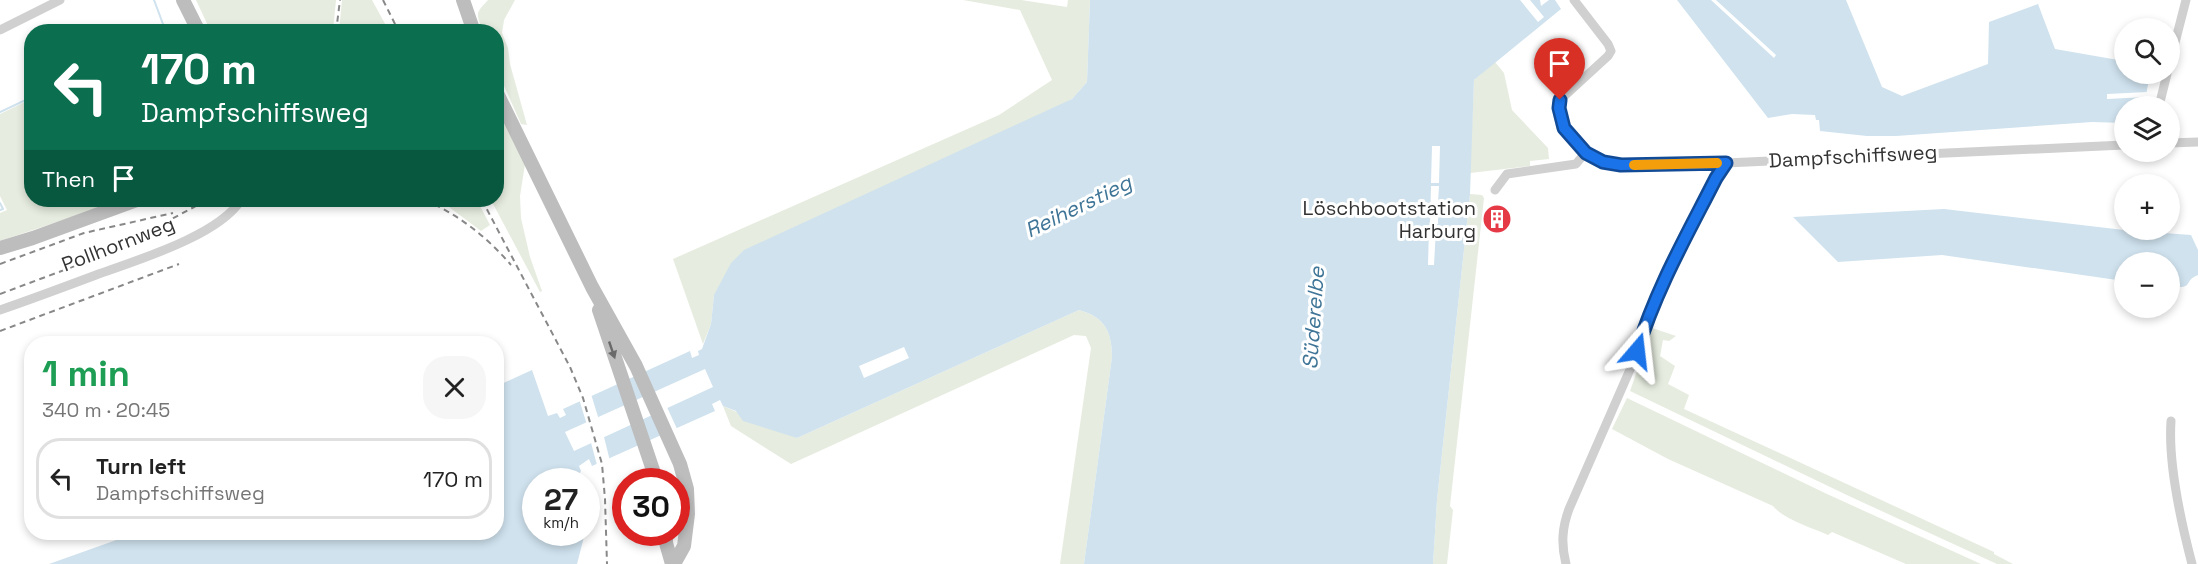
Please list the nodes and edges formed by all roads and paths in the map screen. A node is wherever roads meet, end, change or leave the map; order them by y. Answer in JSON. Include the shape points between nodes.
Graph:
{"nodes":[{"id":1,"x":60,"y":0,"type":"edge"},
{"id":2,"x":183,"y":0,"type":"edge"},
{"id":3,"x":1574,"y":0,"type":"edge"},
{"id":4,"x":2186,"y":0,"type":"edge"},
{"id":5,"x":467,"y":1,"type":"edge"},
{"id":6,"x":2180,"y":23,"type":"edge"},
{"id":7,"x":195,"y":24,"type":"edge"},
{"id":8,"x":472,"y":24,"type":"edge"},
{"id":9,"x":0,"y":30,"type":"edge"},
{"id":10,"x":504,"y":107,"type":"edge"},
{"id":11,"x":2180,"y":142,"type":"edge"},
{"id":12,"x":2198,"y":142,"type":"edge"},
{"id":13,"x":2114,"y":145,"type":"edge"},
{"id":14,"x":1586,"y":153,"type":"junction"},
{"id":15,"x":1726,"y":163,"type":"junction"},
{"id":16,"x":1495,"y":190,"type":"dead end"},
{"id":17,"x":117,"y":207,"type":"edge"},
{"id":18,"x":236,"y":207,"type":"edge"},
{"id":19,"x":0,"y":248,"type":"edge"},
{"id":20,"x":592,"y":287,"type":"junction"},
{"id":21,"x":0,"y":310,"type":"edge"},
{"id":22,"x":2171,"y":421,"type":"dead end"},
{"id":23,"x":653,"y":468,"type":"edge"},
{"id":24,"x":669,"y":546,"type":"edge"},
{"id":25,"x":673,"y":564,"type":"edge"},
{"id":26,"x":1566,"y":564,"type":"edge"},
{"id":27,"x":2192,"y":564,"type":"edge"}],
"edges":[{"from":1,"to":9,"type":"street"},
{"from":2,"to":7,"type":"main road"},
{"from":3,"to":14,"type":"street","name":"Dampfschiffsweg","via":[[1611,51],[1559,103],[1564,128]]},
{"from":4,"to":6,"type":"street"},
{"from":5,"to":8,"type":"main road"},
{"from":10,"to":20,"type":"main road"},
{"from":11,"to":12,"type":"street"},
{"from":13,"to":15,"type":"street","name":"Dampfschiffsweg"},
{"from":14,"to":15,"type":"street","name":"Dampfschiffsweg","via":[[1621,165]]},
{"from":14,"to":16,"type":"street","via":[[1576,164],[1507,174]]},
{"from":15,"to":26,"type":"street","via":[[1665,277],[1565,520],[1562,546]]},
{"from":17,"to":19,"type":"main road"},
{"from":18,"to":21,"type":"street","name":"Pollhornweg","via":[[214,225],[181,242]]},
{"from":20,"to":23,"type":"main road","one_way":true},
{"from":20,"to":25,"type":"main road","via":[[636,366],[682,470],[688,501],[687,526],[684,546]]},
{"from":22,"to":27,"type":"street","via":[[2177,489]]},
{"from":24,"to":25,"type":"main road"}]}
